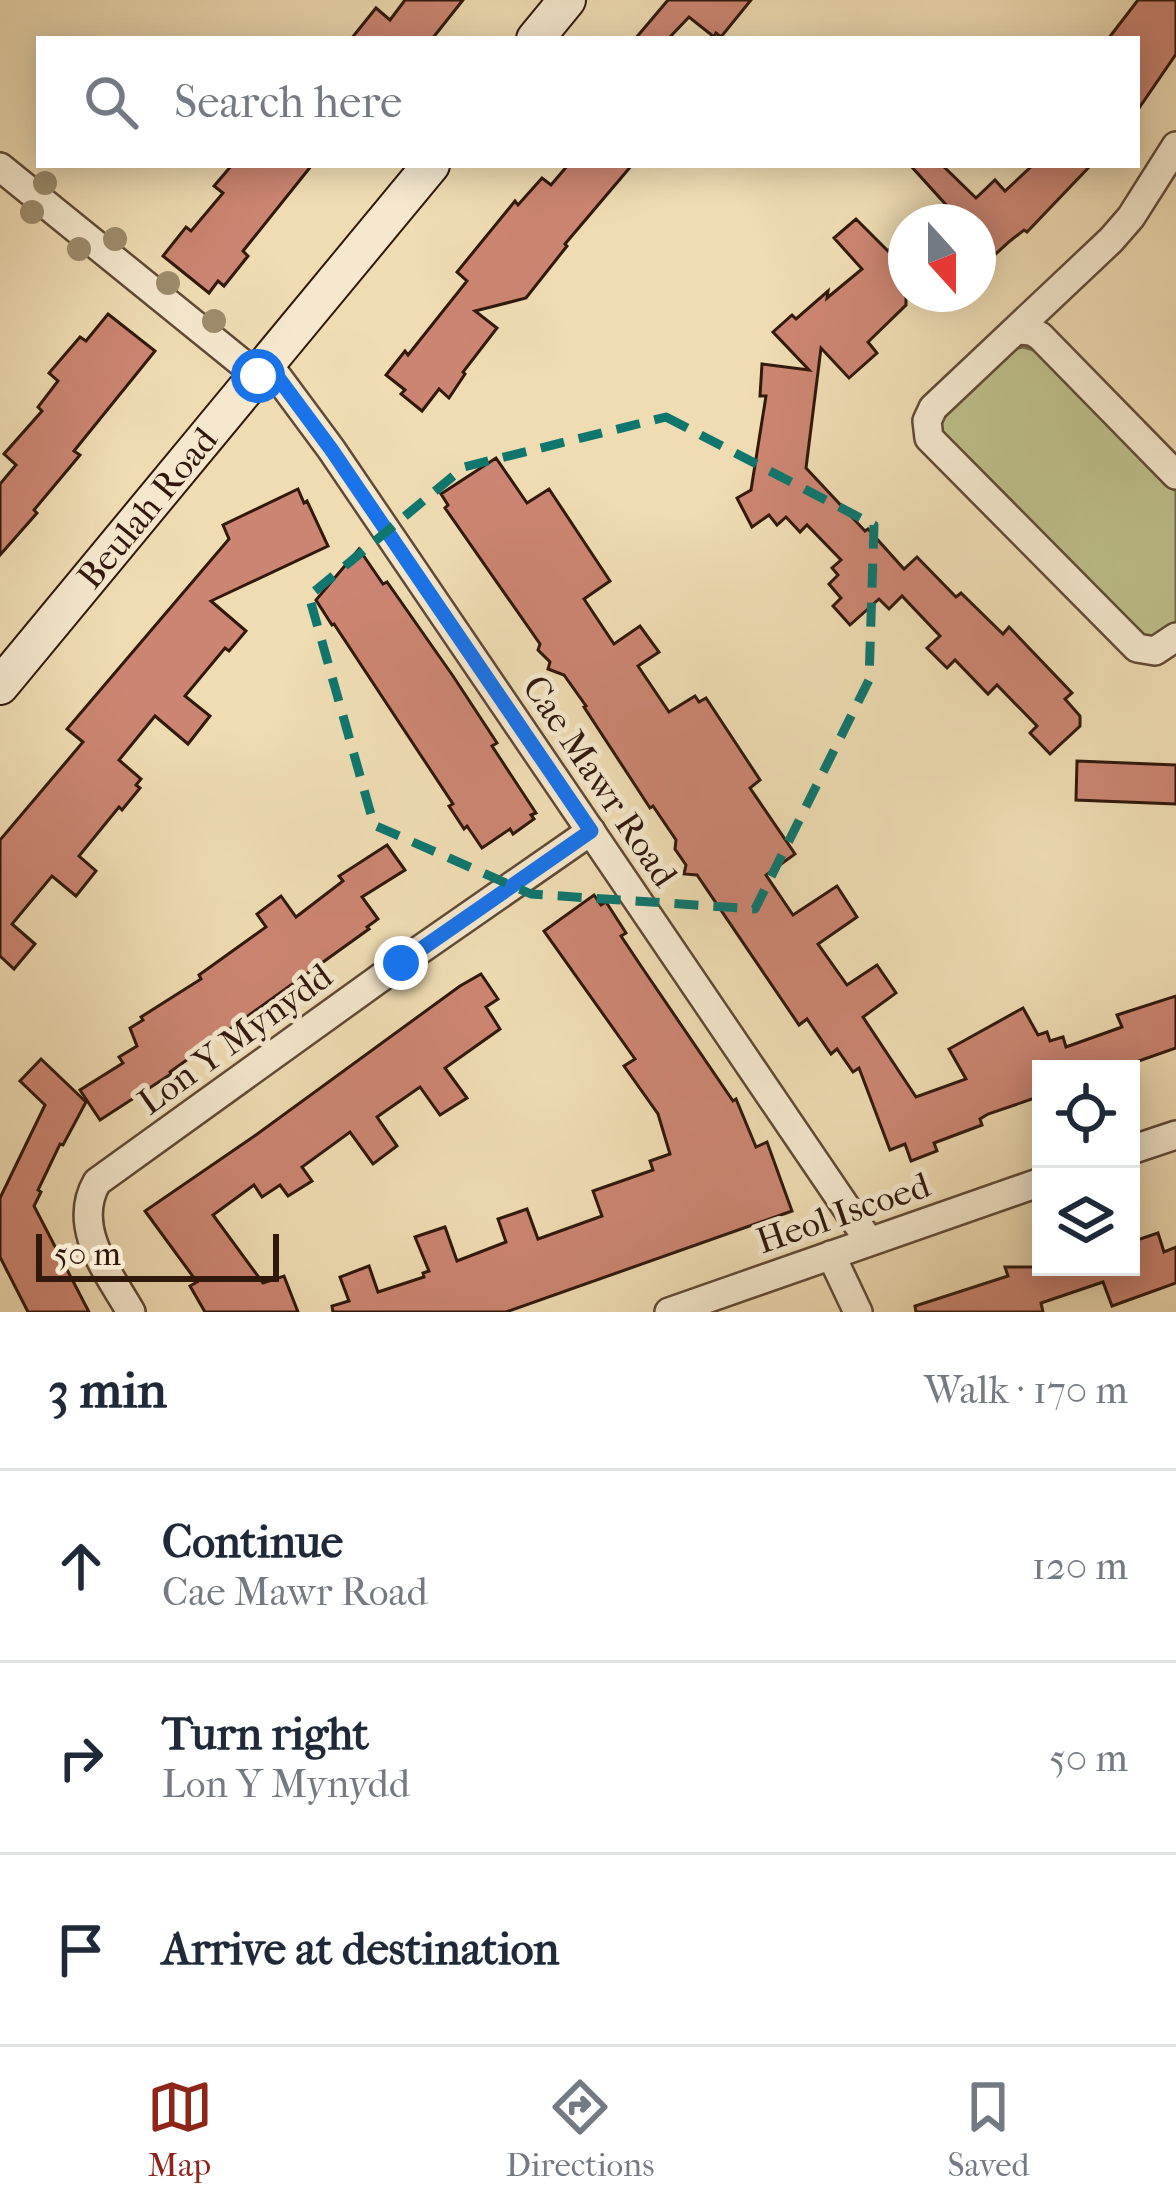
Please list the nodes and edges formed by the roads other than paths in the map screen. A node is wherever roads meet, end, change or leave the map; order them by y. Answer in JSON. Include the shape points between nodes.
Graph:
{"nodes":[{"id":1,"x":567,"y":0,"type":"edge"},
{"id":2,"x":537,"y":36,"type":"edge"},
{"id":3,"x":1176,"y":146,"type":"edge"},
{"id":4,"x":0,"y":167,"type":"edge"},
{"id":5,"x":428,"y":168,"type":"edge"},
{"id":6,"x":1018,"y":330,"type":"junction"},
{"id":7,"x":263,"y":370,"type":"junction"},
{"id":8,"x":1176,"y":475,"type":"edge"},
{"id":9,"x":1176,"y":637,"type":"edge"},
{"id":10,"x":0,"y":686,"type":"edge"},
{"id":11,"x":591,"y":831,"type":"junction"},
{"id":12,"x":1176,"y":1135,"type":"edge"},
{"id":13,"x":1140,"y":1147,"type":"edge"},
{"id":14,"x":1032,"y":1185,"type":"edge"},
{"id":15,"x":868,"y":1241,"type":"junction"},
{"id":16,"x":831,"y":1255,"type":"junction"},
{"id":17,"x":131,"y":1312,"type":"edge"},
{"id":18,"x":669,"y":1312,"type":"edge"},
{"id":19,"x":859,"y":1312,"type":"edge"}],
"edges":[{"from":1,"to":2,"type":"street"},
{"from":3,"to":6,"type":"street","via":[[1121,228]]},
{"from":4,"to":7,"type":"street","name":"Cae Mawr Road"},
{"from":5,"to":7,"type":"street","name":"Beulah Road"},
{"from":6,"to":8,"type":"street","via":[[1040,335]]},
{"from":6,"to":9,"type":"street","via":[[933,408],[929,438],[1137,648],[1155,651]]},
{"from":7,"to":10,"type":"street","name":"Beulah Road"},
{"from":7,"to":11,"type":"street","name":"Cae Mawr Road","via":[[331,449]]},
{"from":11,"to":15,"type":"street","name":"Cae Mawr Road"},
{"from":11,"to":17,"type":"street","name":"Lon Y Mynydd","via":[[98,1182],[89,1196],[89,1233]]},
{"from":12,"to":13,"type":"street"},
{"from":14,"to":15,"type":"street","name":"Heol Iscoed"},
{"from":15,"to":16,"type":"street","name":"Heol Iscoed"},
{"from":16,"to":18,"type":"street","name":"Heol Iscoed"},
{"from":16,"to":19,"type":"street"}]}
